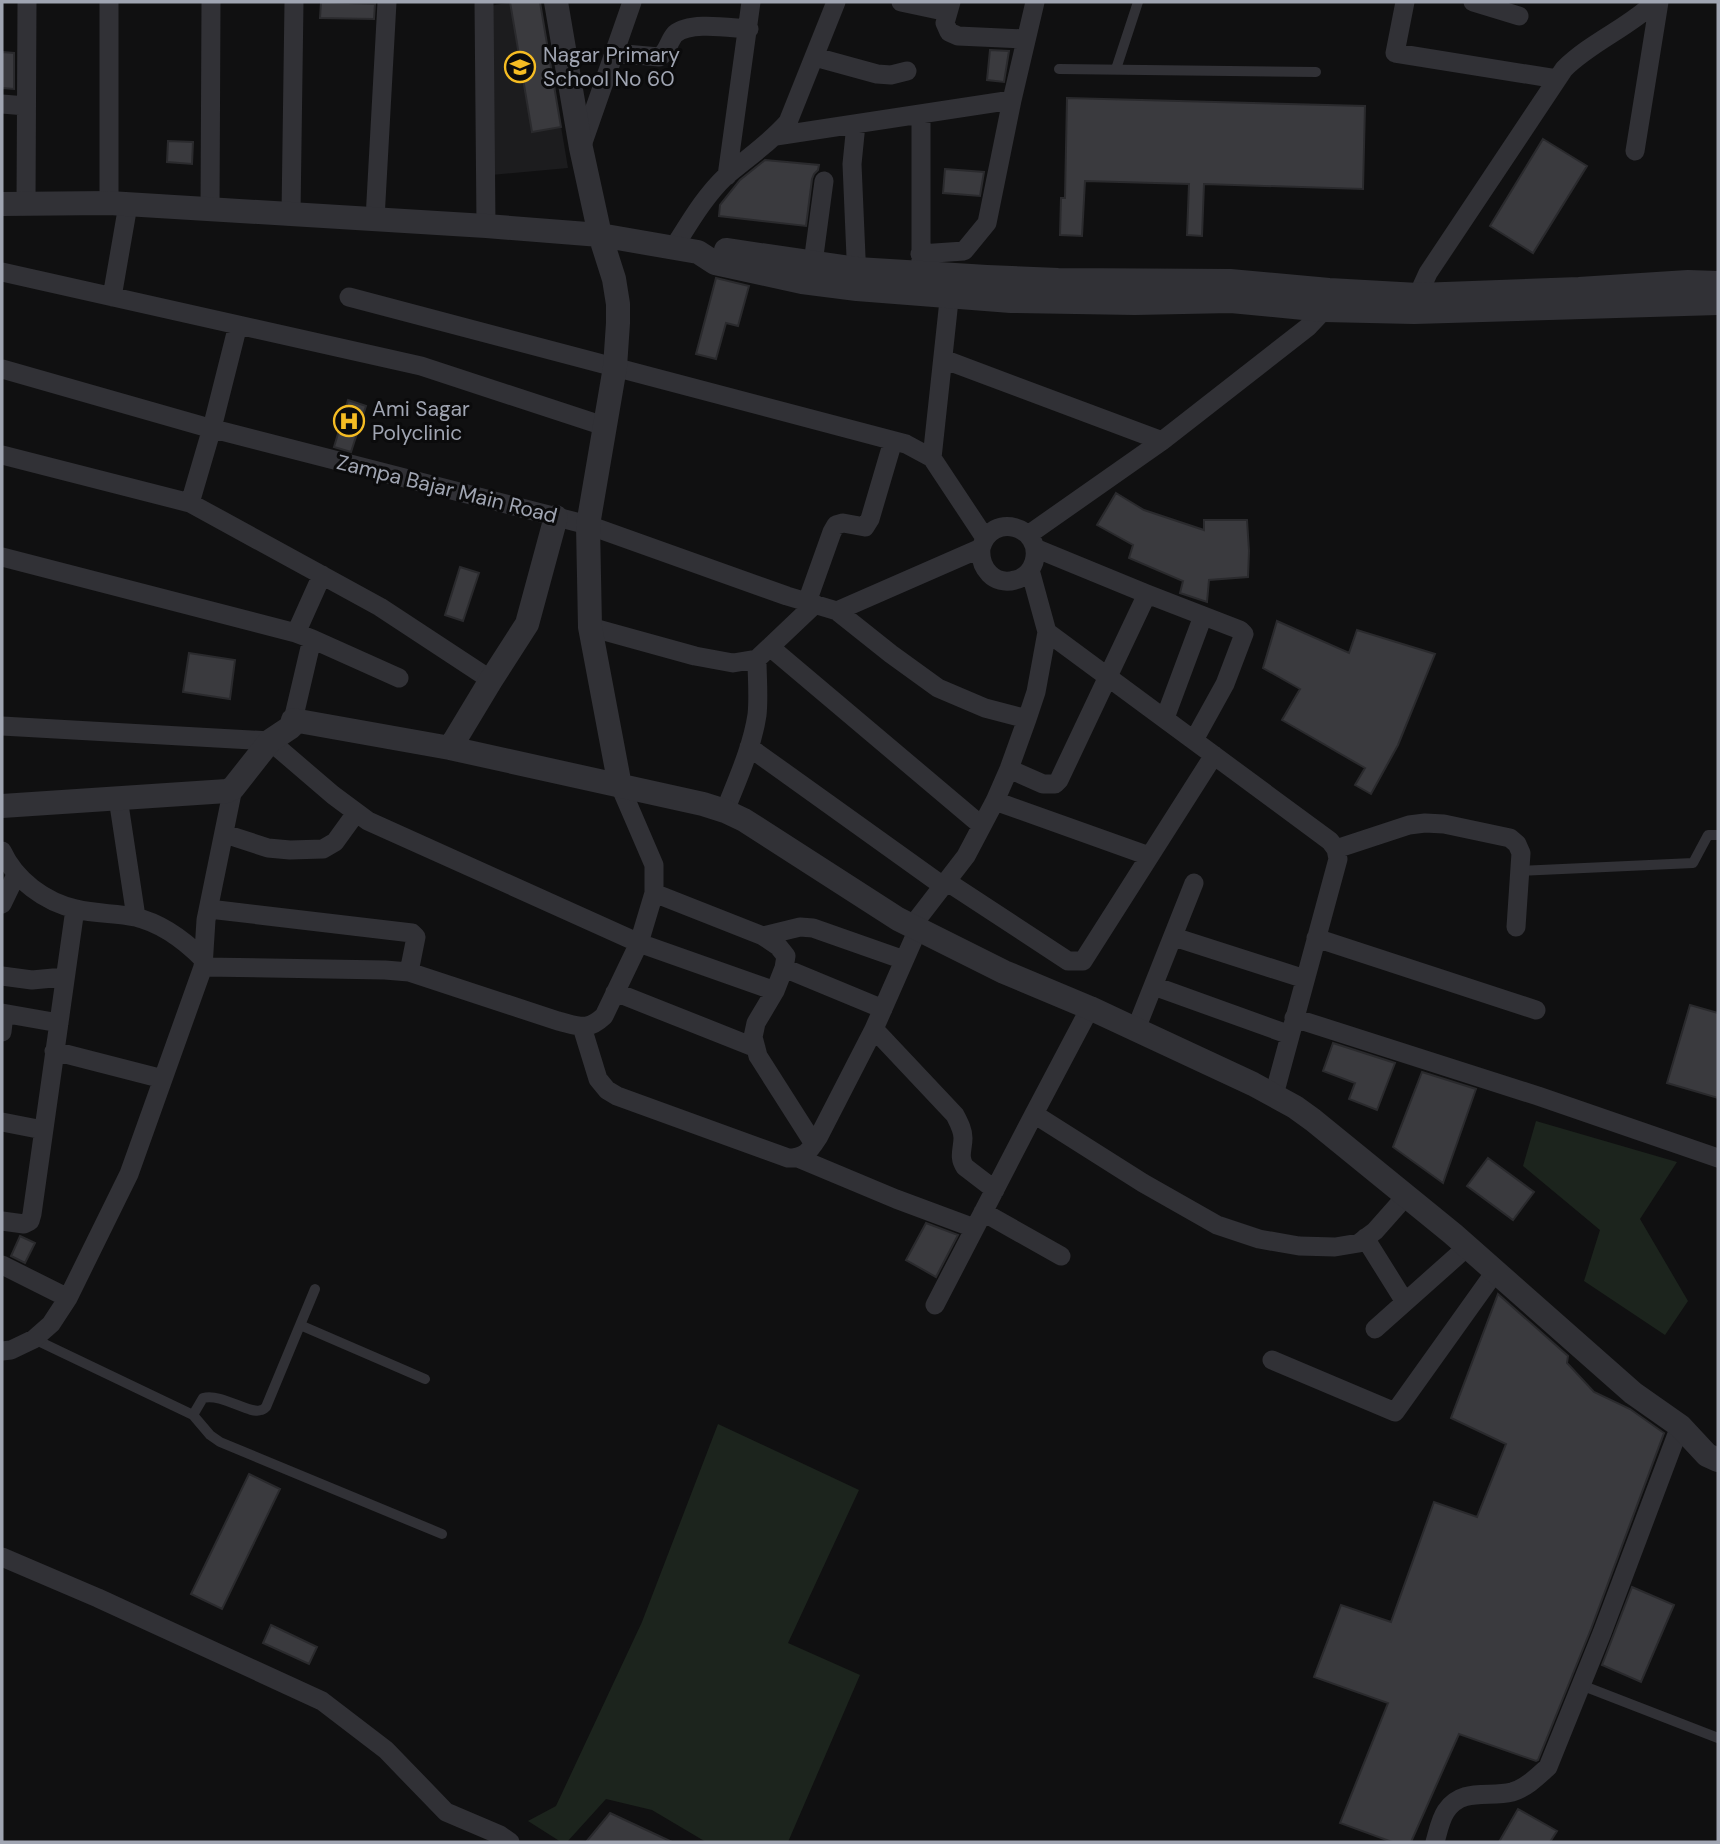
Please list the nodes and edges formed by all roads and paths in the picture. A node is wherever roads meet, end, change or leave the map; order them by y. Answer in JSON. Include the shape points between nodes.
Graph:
{"nodes":[{"id":1,"x":27,"y":2,"type":"edge"},
{"id":2,"x":109,"y":2,"type":"edge"},
{"id":3,"x":211,"y":2,"type":"edge"},
{"id":4,"x":294,"y":2,"type":"edge"},
{"id":5,"x":387,"y":2,"type":"edge"},
{"id":6,"x":484,"y":2,"type":"edge"},
{"id":7,"x":556,"y":2,"type":"edge"},
{"id":8,"x":632,"y":2,"type":"edge"},
{"id":9,"x":751,"y":2,"type":"edge"},
{"id":10,"x":836,"y":2,"type":"edge"},
{"id":11,"x":901,"y":2,"type":"edge"},
{"id":12,"x":1035,"y":2,"type":"edge"},
{"id":13,"x":1138,"y":2,"type":"edge"},
{"id":14,"x":1405,"y":2,"type":"edge"},
{"id":15,"x":1473,"y":2,"type":"edge"},
{"id":16,"x":1657,"y":2,"type":"edge"},
{"id":17,"x":950,"y":7,"type":"edge"},
{"id":18,"x":1519,"y":16,"type":"dead end"},
{"id":19,"x":748,"y":29,"type":"junction"},
{"id":20,"x":1025,"y":39,"type":"junction"},
{"id":21,"x":614,"y":53,"type":"junction"},
{"id":22,"x":815,"y":57,"type":"junction"},
{"id":23,"x":1059,"y":69,"type":"dead end"},
{"id":24,"x":1116,"y":69,"type":"junction"},
{"id":25,"x":907,"y":71,"type":"dead end"},
{"id":26,"x":1316,"y":72,"type":"dead end"},
{"id":27,"x":1557,"y":79,"type":"junction"},
{"id":28,"x":1012,"y":100,"type":"junction"},
{"id":29,"x":2,"y":104,"type":"edge"},
{"id":30,"x":26,"y":106,"type":"junction"},
{"id":31,"x":921,"y":114,"type":"junction"},
{"id":32,"x":856,"y":124,"type":"junction"},
{"id":33,"x":776,"y":136,"type":"junction"},
{"id":34,"x":581,"y":148,"type":"junction"},
{"id":35,"x":1635,"y":151,"type":"dead end"},
{"id":36,"x":727,"y":176,"type":"junction"},
{"id":37,"x":824,"y":181,"type":"dead end"},
{"id":38,"x":14,"y":204,"type":"edge"},
{"id":39,"x":118,"y":204,"type":"junction"},
{"id":40,"x":210,"y":209,"type":"junction"},
{"id":41,"x":291,"y":214,"type":"junction"},
{"id":42,"x":375,"y":219,"type":"junction"},
{"id":43,"x":486,"y":226,"type":"junction"},
{"id":44,"x":600,"y":235,"type":"junction"},
{"id":45,"x":686,"y":250,"type":"junction"},
{"id":46,"x":813,"y":263,"type":"junction"},
{"id":47,"x":2,"y":272,"type":"edge"},
{"id":48,"x":921,"y":273,"type":"junction"},
{"id":49,"x":857,"y":279,"type":"junction"},
{"id":50,"x":1718,"y":283,"type":"edge"},
{"id":51,"x":951,"y":285,"type":"junction"},
{"id":52,"x":112,"y":297,"type":"junction"},
{"id":53,"x":349,"y":297,"type":"dead end"},
{"id":54,"x":1326,"y":300,"type":"junction"},
{"id":55,"x":1718,"y":303,"type":"edge"},
{"id":56,"x":1416,"y":304,"type":"junction"},
{"id":57,"x":239,"y":325,"type":"junction"},
{"id":58,"x":943,"y":359,"type":"junction"},
{"id":59,"x":615,"y":367,"type":"junction"},
{"id":60,"x":2,"y":369,"type":"edge"},
{"id":61,"x":604,"y":426,"type":"junction"},
{"id":62,"x":212,"y":428,"type":"junction"},
{"id":63,"x":893,"y":440,"type":"junction"},
{"id":64,"x":1162,"y":441,"type":"junction"},
{"id":65,"x":2,"y":455,"type":"edge"},
{"id":66,"x":932,"y":458,"type":"junction"},
{"id":67,"x":190,"y":503,"type":"junction"},
{"id":68,"x":556,"y":517,"type":"junction"},
{"id":69,"x":588,"y":525,"type":"junction"},
{"id":70,"x":1031,"y":542,"type":"junction"},
{"id":71,"x":983,"y":543,"type":"junction"},
{"id":72,"x":2,"y":557,"type":"edge"},
{"id":73,"x":1030,"y":570,"type":"junction"},
{"id":74,"x":323,"y":575,"type":"junction"},
{"id":75,"x":1147,"y":594,"type":"junction"},
{"id":76,"x":811,"y":603,"type":"junction"},
{"id":77,"x":837,"y":611,"type":"junction"},
{"id":78,"x":1203,"y":616,"type":"junction"},
{"id":79,"x":590,"y":627,"type":"junction"},
{"id":80,"x":1047,"y":632,"type":"junction"},
{"id":81,"x":304,"y":636,"type":"junction"},
{"id":82,"x":763,"y":653,"type":"junction"},
{"id":83,"x":1108,"y":676,"type":"junction"},
{"id":84,"x":399,"y":678,"type":"dead end"},
{"id":85,"x":491,"y":680,"type":"junction"},
{"id":86,"x":1165,"y":718,"type":"junction"},
{"id":87,"x":1027,"y":719,"type":"junction"},
{"id":88,"x":293,"y":720,"type":"junction"},
{"id":89,"x":2,"y":726,"type":"edge"},
{"id":90,"x":1194,"y":740,"type":"junction"},
{"id":91,"x":270,"y":741,"type":"junction"},
{"id":92,"x":749,"y":747,"type":"junction"},
{"id":93,"x":450,"y":748,"type":"junction"},
{"id":94,"x":1214,"y":755,"type":"junction"},
{"id":95,"x":1009,"y":769,"type":"junction"},
{"id":96,"x":620,"y":786,"type":"junction"},
{"id":97,"x":233,"y":788,"type":"junction"},
{"id":98,"x":118,"y":799,"type":"junction"},
{"id":99,"x":995,"y":802,"type":"junction"},
{"id":100,"x":2,"y":806,"type":"edge"},
{"id":101,"x":725,"y":811,"type":"junction"},
{"id":102,"x":356,"y":813,"type":"junction"},
{"id":103,"x":982,"y":826,"type":"junction"},
{"id":104,"x":225,"y":834,"type":"junction"},
{"id":105,"x":1718,"y":835,"type":"edge"},
{"id":106,"x":1336,"y":849,"type":"junction"},
{"id":107,"x":2,"y":851,"type":"edge"},
{"id":108,"x":1149,"y":856,"type":"junction"},
{"id":109,"x":1520,"y":871,"type":"junction"},
{"id":110,"x":16,"y":875,"type":"junction"},
{"id":111,"x":1194,"y":883,"type":"dead end"},
{"id":112,"x":945,"y":884,"type":"junction"},
{"id":113,"x":654,"y":893,"type":"junction"},
{"id":114,"x":2,"y":904,"type":"edge"},
{"id":115,"x":75,"y":909,"type":"junction"},
{"id":116,"x":209,"y":909,"type":"junction"},
{"id":117,"x":136,"y":917,"type":"junction"},
{"id":118,"x":915,"y":928,"type":"junction"},
{"id":119,"x":1516,"y":928,"type":"dead end"},
{"id":120,"x":763,"y":936,"type":"junction"},
{"id":121,"x":1174,"y":937,"type":"junction"},
{"id":122,"x":1316,"y":938,"type":"junction"},
{"id":123,"x":639,"y":943,"type":"junction"},
{"id":124,"x":904,"y":960,"type":"junction"},
{"id":125,"x":203,"y":963,"type":"junction"},
{"id":126,"x":784,"y":968,"type":"junction"},
{"id":127,"x":409,"y":972,"type":"junction"},
{"id":128,"x":2,"y":976,"type":"edge"},
{"id":129,"x":64,"y":977,"type":"junction"},
{"id":130,"x":1305,"y":979,"type":"junction"},
{"id":131,"x":1154,"y":986,"type":"junction"},
{"id":132,"x":775,"y":990,"type":"junction"},
{"id":133,"x":615,"y":992,"type":"junction"},
{"id":134,"x":1090,"y":1008,"type":"junction"},
{"id":135,"x":883,"y":1009,"type":"junction"},
{"id":136,"x":1536,"y":1010,"type":"dead end"},
{"id":137,"x":2,"y":1020,"type":"edge"},
{"id":138,"x":59,"y":1023,"type":"junction"},
{"id":139,"x":582,"y":1027,"type":"junction"},
{"id":140,"x":1292,"y":1027,"type":"junction"},
{"id":141,"x":874,"y":1028,"type":"junction"},
{"id":142,"x":1136,"y":1029,"type":"junction"},
{"id":143,"x":756,"y":1048,"type":"junction"},
{"id":144,"x":54,"y":1051,"type":"junction"},
{"id":145,"x":163,"y":1079,"type":"junction"},
{"id":146,"x":1274,"y":1095,"type":"junction"},
{"id":147,"x":1034,"y":1114,"type":"junction"},
{"id":148,"x":2,"y":1122,"type":"edge"},
{"id":149,"x":43,"y":1130,"type":"junction"},
{"id":150,"x":814,"y":1144,"type":"junction"},
{"id":151,"x":798,"y":1158,"type":"junction"},
{"id":152,"x":1718,"y":1158,"type":"edge"},
{"id":153,"x":995,"y":1190,"type":"junction"},
{"id":154,"x":1406,"y":1196,"type":"junction"},
{"id":155,"x":979,"y":1220,"type":"junction"},
{"id":156,"x":2,"y":1221,"type":"edge"},
{"id":157,"x":1365,"y":1238,"type":"junction"},
{"id":158,"x":1467,"y":1247,"type":"junction"},
{"id":159,"x":1061,"y":1256,"type":"dead end"},
{"id":160,"x":2,"y":1265,"type":"edge"},
{"id":161,"x":1495,"y":1272,"type":"junction"},
{"id":162,"x":315,"y":1289,"type":"dead end"},
{"id":163,"x":68,"y":1298,"type":"junction"},
{"id":164,"x":1405,"y":1302,"type":"junction"},
{"id":165,"x":935,"y":1305,"type":"dead end"},
{"id":166,"x":300,"y":1325,"type":"junction"},
{"id":167,"x":1375,"y":1329,"type":"dead end"},
{"id":168,"x":34,"y":1339,"type":"junction"},
{"id":169,"x":2,"y":1351,"type":"edge"},
{"id":170,"x":1272,"y":1360,"type":"dead end"},
{"id":171,"x":425,"y":1379,"type":"dead end"},
{"id":172,"x":193,"y":1415,"type":"junction"},
{"id":173,"x":1680,"y":1426,"type":"junction"},
{"id":174,"x":1718,"y":1461,"type":"edge"},
{"id":175,"x":442,"y":1534,"type":"dead end"},
{"id":176,"x":2,"y":1557,"type":"edge"},
{"id":177,"x":1581,"y":1685,"type":"junction"},
{"id":178,"x":1718,"y":1738,"type":"edge"},
{"id":179,"x":510,"y":1842,"type":"edge"},
{"id":180,"x":1435,"y":1842,"type":"edge"}],
"edges":[{"from":1,"to":30,"type":"street"},
{"from":2,"to":39,"type":"street"},
{"from":3,"to":40,"type":"street"},
{"from":4,"to":41,"type":"street"},
{"from":5,"to":42,"type":"street"},
{"from":6,"to":43,"type":"street"},
{"from":7,"to":34,"type":"street"},
{"from":8,"to":21,"type":"street"},
{"from":9,"to":19,"type":"street"},
{"from":10,"to":22,"type":"street"},
{"from":11,"to":17,"type":"street"},
{"from":12,"to":20,"type":"street"},
{"from":13,"to":24,"type":"lane"},
{"from":14,"to":27,"type":"street","via":[[1395,53]]},
{"from":15,"to":18,"type":"street"},
{"from":16,"to":27,"type":"street","via":[[1576,57]]},
{"from":16,"to":35,"type":"street"},
{"from":17,"to":20,"type":"street","via":[[946,23],[949,32],[957,36]]},
{"from":19,"to":21,"type":"street","via":[[695,26],[675,34],[659,57]]},
{"from":19,"to":36,"type":"street"},
{"from":20,"to":28,"type":"street"},
{"from":21,"to":34,"type":"street"},
{"from":22,"to":25,"type":"street","via":[[877,74]]},
{"from":22,"to":33,"type":"street","via":[[788,122]]},
{"from":23,"to":24,"type":"lane"},
{"from":24,"to":26,"type":"lane"},
{"from":27,"to":56,"type":"street","via":[[1428,273]]},
{"from":28,"to":31,"type":"street"},
{"from":28,"to":48,"type":"street","via":[[987,223],[964,251]]},
{"from":29,"to":30,"type":"street"},
{"from":30,"to":38,"type":"street"},
{"from":31,"to":32,"type":"street"},
{"from":31,"to":48,"type":"street"},
{"from":32,"to":33,"type":"street"},
{"from":32,"to":49,"type":"street","via":[[852,164]]},
{"from":33,"to":36,"type":"street"},
{"from":34,"to":44,"type":"street"},
{"from":36,"to":45,"type":"street","via":[[696,212]]},
{"from":37,"to":46,"type":"street"},
{"from":38,"to":39,"type":"street"},
{"from":39,"to":40,"type":"street"},
{"from":39,"to":52,"type":"street"},
{"from":40,"to":41,"type":"street"},
{"from":41,"to":42,"type":"street"},
{"from":42,"to":43,"type":"street"},
{"from":43,"to":44,"type":"street"},
{"from":44,"to":45,"type":"street"},
{"from":44,"to":59,"type":"street","via":[[618,304]]},
{"from":45,"to":46,"type":"street","via":[[717,249]]},
{"from":45,"to":49,"type":"street","via":[[715,263],[802,282]]},
{"from":46,"to":49,"type":"street"},
{"from":47,"to":52,"type":"street"},
{"from":48,"to":49,"type":"street"},
{"from":48,"to":51,"type":"street"},
{"from":50,"to":56,"type":"street","via":[[1579,289]]},
{"from":51,"to":54,"type":"street","via":[[1038,302]]},
{"from":51,"to":58,"type":"street"},
{"from":52,"to":57,"type":"street"},
{"from":53,"to":59,"type":"street"},
{"from":54,"to":56,"type":"street"},
{"from":54,"to":64,"type":"street","via":[[1308,327]]},
{"from":55,"to":56,"type":"street"},
{"from":57,"to":61,"type":"street","via":[[421,366]]},
{"from":57,"to":62,"type":"street"},
{"from":58,"to":64,"type":"street"},
{"from":58,"to":66,"type":"street"},
{"from":59,"to":61,"type":"street"},
{"from":59,"to":63,"type":"street"},
{"from":60,"to":62,"type":"street","name":"Zampa Bajar Main Road"},
{"from":61,"to":69,"type":"street"},
{"from":62,"to":67,"type":"street"},
{"from":62,"to":68,"type":"street","name":"Zampa Bajar Main Road"},
{"from":63,"to":66,"type":"street"},
{"from":63,"to":76,"type":"street","via":[[870,519],[865,527],[836,525]]},
{"from":64,"to":70,"type":"street"},
{"from":65,"to":67,"type":"street"},
{"from":66,"to":71,"type":"street"},
{"from":67,"to":74,"type":"street"},
{"from":68,"to":69,"type":"street","name":"Zampa Bajar Main Road"},
{"from":68,"to":85,"type":"street","via":[[527,624]]},
{"from":69,"to":76,"type":"street","name":"Zampa Bajar Main Road"},
{"from":69,"to":79,"type":"street"},
{"from":70,"to":71,"type":"street","via":[[1008,526],[990,532]]},
{"from":70,"to":73,"type":"street","via":[[1035,558]]},
{"from":70,"to":75,"type":"street"},
{"from":71,"to":73,"type":"street","via":[[982,564],[1002,581],[1019,579]]},
{"from":71,"to":77,"type":"street"},
{"from":72,"to":81,"type":"street"},
{"from":73,"to":80,"type":"street"},
{"from":74,"to":81,"type":"street"},
{"from":74,"to":85,"type":"street"},
{"from":75,"to":78,"type":"street"},
{"from":75,"to":83,"type":"street"},
{"from":76,"to":77,"type":"street","name":"Zampa Bajar Main Road"},
{"from":76,"to":82,"type":"street"},
{"from":77,"to":87,"type":"street","via":[[938,688]]},
{"from":78,"to":86,"type":"street"},
{"from":78,"to":90,"type":"street","via":[[1244,634],[1225,684]]},
{"from":79,"to":82,"type":"street","via":[[733,663]]},
{"from":79,"to":96,"type":"street"},
{"from":80,"to":83,"type":"street"},
{"from":80,"to":87,"type":"street"},
{"from":81,"to":84,"type":"street"},
{"from":81,"to":88,"type":"street"},
{"from":82,"to":92,"type":"street"},
{"from":82,"to":103,"type":"street"},
{"from":83,"to":86,"type":"street"},
{"from":83,"to":95,"type":"street","via":[[1055,784],[1043,784]]},
{"from":85,"to":93,"type":"street"},
{"from":86,"to":90,"type":"street"},
{"from":87,"to":95,"type":"street"},
{"from":88,"to":91,"type":"street","via":[[291,727]]},
{"from":88,"to":93,"type":"street"},
{"from":89,"to":91,"type":"street"},
{"from":90,"to":94,"type":"street"},
{"from":91,"to":97,"type":"street"},
{"from":91,"to":102,"type":"street"},
{"from":92,"to":101,"type":"street"},
{"from":92,"to":112,"type":"street"},
{"from":93,"to":96,"type":"street"},
{"from":94,"to":106,"type":"street"},
{"from":94,"to":108,"type":"street"},
{"from":95,"to":99,"type":"street"},
{"from":96,"to":101,"type":"street"},
{"from":96,"to":113,"type":"street","via":[[654,865]]},
{"from":97,"to":98,"type":"street"},
{"from":97,"to":104,"type":"street"},
{"from":98,"to":100,"type":"street"},
{"from":98,"to":117,"type":"street"},
{"from":99,"to":103,"type":"street"},
{"from":99,"to":108,"type":"street"},
{"from":101,"to":118,"type":"street"},
{"from":102,"to":104,"type":"street","via":[[335,842],[323,849],[268,848]]},
{"from":102,"to":123,"type":"street"},
{"from":103,"to":112,"type":"street"},
{"from":104,"to":116,"type":"street"},
{"from":105,"to":109,"type":"lane","via":[[1708,835],[1693,863]]},
{"from":106,"to":109,"type":"street","via":[[1409,825],[1444,824],[1510,838],[1521,853]]},
{"from":106,"to":122,"type":"street","via":[[1338,859]]},
{"from":107,"to":110,"type":"street"},
{"from":108,"to":112,"type":"street","via":[[1088,955],[1076,962]]},
{"from":109,"to":119,"type":"street"},
{"from":110,"to":114,"type":"street"},
{"from":110,"to":115,"type":"street","via":[[35,891]]},
{"from":111,"to":121,"type":"street"},
{"from":112,"to":118,"type":"street"},
{"from":113,"to":120,"type":"street"},
{"from":113,"to":123,"type":"street"},
{"from":115,"to":117,"type":"street"},
{"from":115,"to":129,"type":"street"},
{"from":116,"to":125,"type":"street"},
{"from":116,"to":127,"type":"street","via":[[412,933],[416,937]]},
{"from":117,"to":125,"type":"street","via":[[190,945]]},
{"from":118,"to":124,"type":"street"},
{"from":118,"to":134,"type":"street"},
{"from":120,"to":124,"type":"street","via":[[813,928]]},
{"from":120,"to":126,"type":"street","via":[[786,956]]},
{"from":121,"to":130,"type":"street"},
{"from":121,"to":131,"type":"street"},
{"from":122,"to":130,"type":"street"},
{"from":122,"to":136,"type":"street"},
{"from":123,"to":132,"type":"street"},
{"from":123,"to":133,"type":"street"},
{"from":124,"to":135,"type":"street"},
{"from":125,"to":127,"type":"street"},
{"from":125,"to":145,"type":"street"},
{"from":126,"to":132,"type":"street"},
{"from":126,"to":135,"type":"street"},
{"from":127,"to":139,"type":"street"},
{"from":128,"to":129,"type":"street","via":[[32,980]]},
{"from":129,"to":138,"type":"street"},
{"from":130,"to":140,"type":"street"},
{"from":131,"to":140,"type":"street"},
{"from":131,"to":142,"type":"street"},
{"from":132,"to":143,"type":"street","via":[[756,1023]]},
{"from":133,"to":139,"type":"street","via":[[604,1016],[594,1025]]},
{"from":133,"to":143,"type":"street"},
{"from":134,"to":142,"type":"street"},
{"from":134,"to":147,"type":"street"},
{"from":135,"to":141,"type":"street"},
{"from":137,"to":138,"type":"street"},
{"from":138,"to":144,"type":"street"},
{"from":139,"to":151,"type":"street","via":[[598,1079],[607,1090]]},
{"from":140,"to":146,"type":"street"},
{"from":140,"to":152,"type":"street","via":[[1538,1096]]},
{"from":141,"to":150,"type":"street"},
{"from":141,"to":153,"type":"street","via":[[955,1115],[963,1137],[961,1163]]},
{"from":142,"to":146,"type":"street"},
{"from":143,"to":150,"type":"street"},
{"from":144,"to":145,"type":"street"},
{"from":144,"to":149,"type":"street"},
{"from":145,"to":163,"type":"street","via":[[129,1174]]},
{"from":146,"to":154,"type":"street","via":[[1313,1120]]},
{"from":147,"to":153,"type":"street"},
{"from":147,"to":157,"type":"street","via":[[1217,1225],[1299,1246],[1335,1247]]},
{"from":148,"to":149,"type":"street"},
{"from":149,"to":156,"type":"street","via":[[30,1221]]},
{"from":150,"to":151,"type":"street"},
{"from":151,"to":155,"type":"street","via":[[896,1199]]},
{"from":153,"to":155,"type":"street"},
{"from":154,"to":157,"type":"street"},
{"from":154,"to":158,"type":"street"},
{"from":155,"to":159,"type":"street"},
{"from":155,"to":165,"type":"street"},
{"from":157,"to":164,"type":"street"},
{"from":158,"to":161,"type":"street"},
{"from":158,"to":164,"type":"street"},
{"from":160,"to":163,"type":"street"},
{"from":161,"to":170,"type":"street","via":[[1395,1412]]},
{"from":161,"to":173,"type":"street","via":[[1633,1393]]},
{"from":162,"to":166,"type":"lane"},
{"from":163,"to":168,"type":"street","via":[[51,1324]]},
{"from":164,"to":167,"type":"street"},
{"from":166,"to":171,"type":"lane"},
{"from":166,"to":172,"type":"lane","via":[[262,1410],[211,1396],[203,1398]]},
{"from":168,"to":169,"type":"street"},
{"from":168,"to":172,"type":"lane"},
{"from":172,"to":175,"type":"lane","via":[[220,1442]]},
{"from":173,"to":174,"type":"street"},
{"from":173,"to":177,"type":"street"},
{"from":176,"to":179,"type":"street","via":[[322,1701],[386,1750],[446,1812]]},
{"from":177,"to":178,"type":"lane"},
{"from":177,"to":180,"type":"street","via":[[1548,1767],[1535,1780],[1509,1793],[1469,1795],[1454,1801],[1444,1813]]}]}
